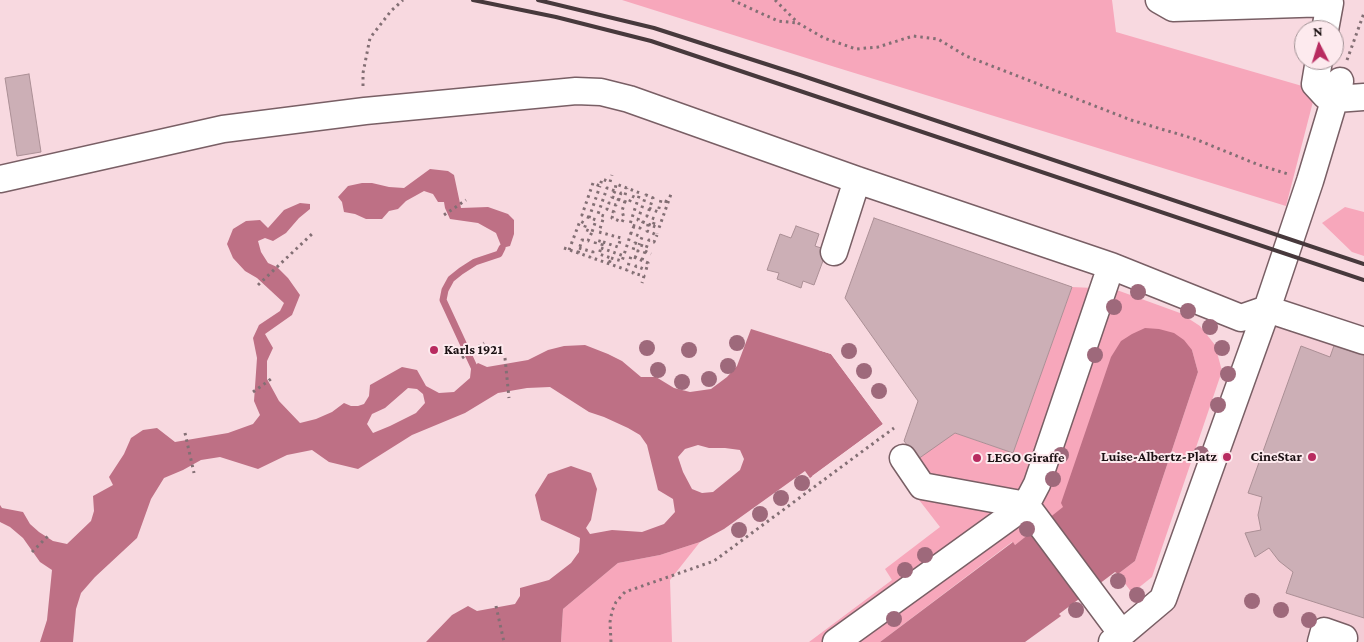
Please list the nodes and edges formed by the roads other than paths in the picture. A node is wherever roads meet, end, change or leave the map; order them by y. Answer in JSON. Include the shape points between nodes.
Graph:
{"nodes":[{"id":1,"x":1159,"y":0,"type":"edge"},
{"id":2,"x":1327,"y":20,"type":"edge"},
{"id":3,"x":1317,"y":70,"type":"edge"},
{"id":4,"x":1338,"y":90,"type":"junction"},
{"id":5,"x":1364,"y":97,"type":"edge"},
{"id":6,"x":0,"y":179,"type":"edge"},
{"id":7,"x":857,"y":180,"type":"junction"},
{"id":8,"x":834,"y":252,"type":"dead end"},
{"id":9,"x":1111,"y":266,"type":"junction"},
{"id":10,"x":1267,"y":309,"type":"junction"},
{"id":11,"x":1364,"y":341,"type":"edge"},
{"id":12,"x":903,"y":458,"type":"dead end"},
{"id":13,"x":1033,"y":515,"type":"junction"},
{"id":14,"x":1117,"y":638,"type":"edge"},
{"id":15,"x":836,"y":642,"type":"edge"}],
"edges":[{"from":1,"to":2,"type":"street","via":[[1174,8],[1330,3]]},
{"from":3,"to":4,"type":"street","via":[[1315,84],[1326,96]]},
{"from":4,"to":5,"type":"street"},
{"from":4,"to":10,"type":"street"},
{"from":6,"to":7,"type":"street","via":[[223,129],[365,111],[576,91],[600,92],[638,102]]},
{"from":7,"to":8,"type":"street"},
{"from":7,"to":9,"type":"street"},
{"from":9,"to":10,"type":"street","via":[[1241,318]]},
{"from":9,"to":13,"type":"street","via":[[1037,484]]},
{"from":10,"to":11,"type":"street"},
{"from":10,"to":14,"type":"street","via":[[1163,599]]},
{"from":12,"to":13,"type":"street","via":[[922,486]]},
{"from":13,"to":14,"type":"street","via":[[1090,591]]},
{"from":13,"to":15,"type":"street"}]}
